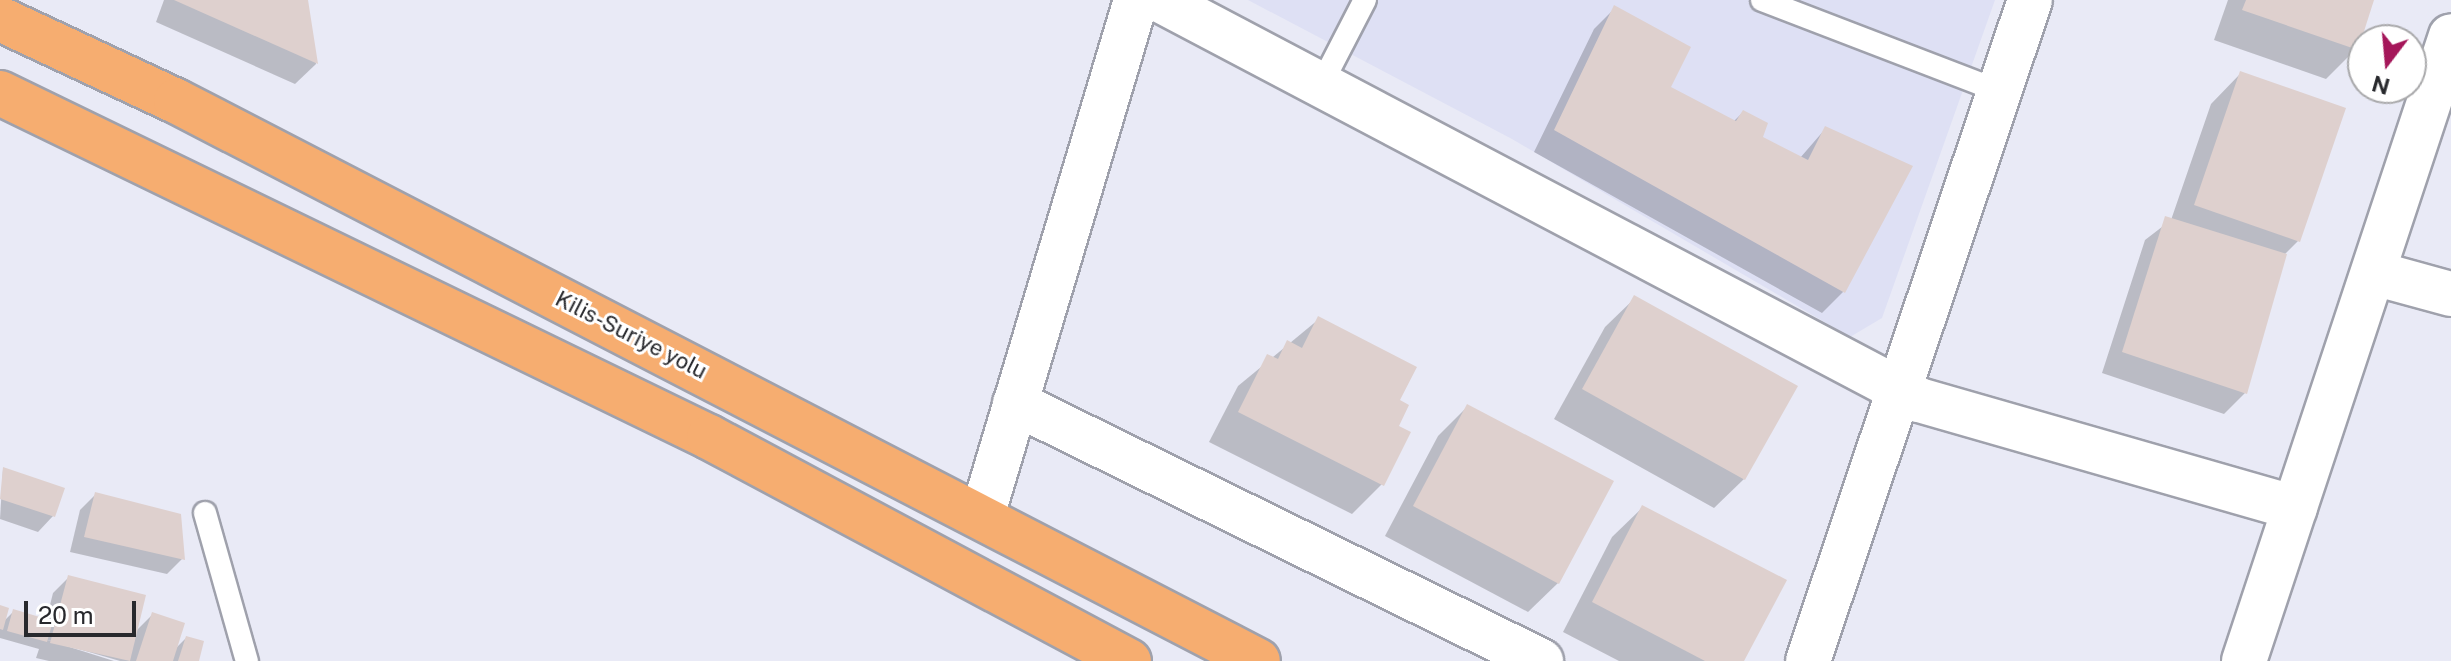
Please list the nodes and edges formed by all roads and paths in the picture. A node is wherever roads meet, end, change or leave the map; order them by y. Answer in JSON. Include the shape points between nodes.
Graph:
{"nodes":[{"id":1,"x":1136,"y":0,"type":"edge"},
{"id":2,"x":1160,"y":0,"type":"edge"},
{"id":3,"x":1365,"y":0,"type":"edge"},
{"id":4,"x":1762,"y":0,"type":"edge"},
{"id":5,"x":2030,"y":0,"type":"edge"},
{"id":6,"x":0,"y":19,"type":"edge"},
{"id":7,"x":2451,"y":36,"type":"edge"},
{"id":8,"x":1320,"y":87,"type":"junction"},
{"id":9,"x":1999,"y":91,"type":"junction"},
{"id":10,"x":0,"y":93,"type":"edge"},
{"id":11,"x":2374,"y":273,"type":"junction"},
{"id":12,"x":2451,"y":294,"type":"edge"},
{"id":13,"x":1898,"y":390,"type":"junction"},
{"id":14,"x":1015,"y":403,"type":"junction"},
{"id":15,"x":2295,"y":508,"type":"junction"},
{"id":16,"x":205,"y":513,"type":"dead end"},
{"id":17,"x":982,"y":516,"type":"junction"},
{"id":18,"x":247,"y":661,"type":"edge"},
{"id":19,"x":1129,"y":661,"type":"edge"},
{"id":20,"x":1258,"y":661,"type":"edge"},
{"id":21,"x":1541,"y":661,"type":"edge"},
{"id":22,"x":1808,"y":661,"type":"edge"},
{"id":23,"x":2244,"y":661,"type":"edge"}],
"edges":[{"from":1,"to":14,"type":"street"},
{"from":2,"to":8,"type":"street"},
{"from":3,"to":8,"type":"lane"},
{"from":4,"to":9,"type":"lane"},
{"from":5,"to":9,"type":"street"},
{"from":6,"to":17,"type":"highway","name":"Kilis-Suriye yolu","via":[[176,101]]},
{"from":7,"to":11,"type":"street"},
{"from":8,"to":13,"type":"street"},
{"from":9,"to":13,"type":"street"},
{"from":10,"to":19,"type":"highway","via":[[709,437]]},
{"from":11,"to":12,"type":"street"},
{"from":11,"to":15,"type":"street"},
{"from":13,"to":15,"type":"street"},
{"from":13,"to":22,"type":"street"},
{"from":14,"to":17,"type":"street"},
{"from":14,"to":21,"type":"street"},
{"from":15,"to":23,"type":"street"},
{"from":16,"to":18,"type":"lane"},
{"from":17,"to":20,"type":"highway","name":"Kilis-Suriye yolu"}]}
